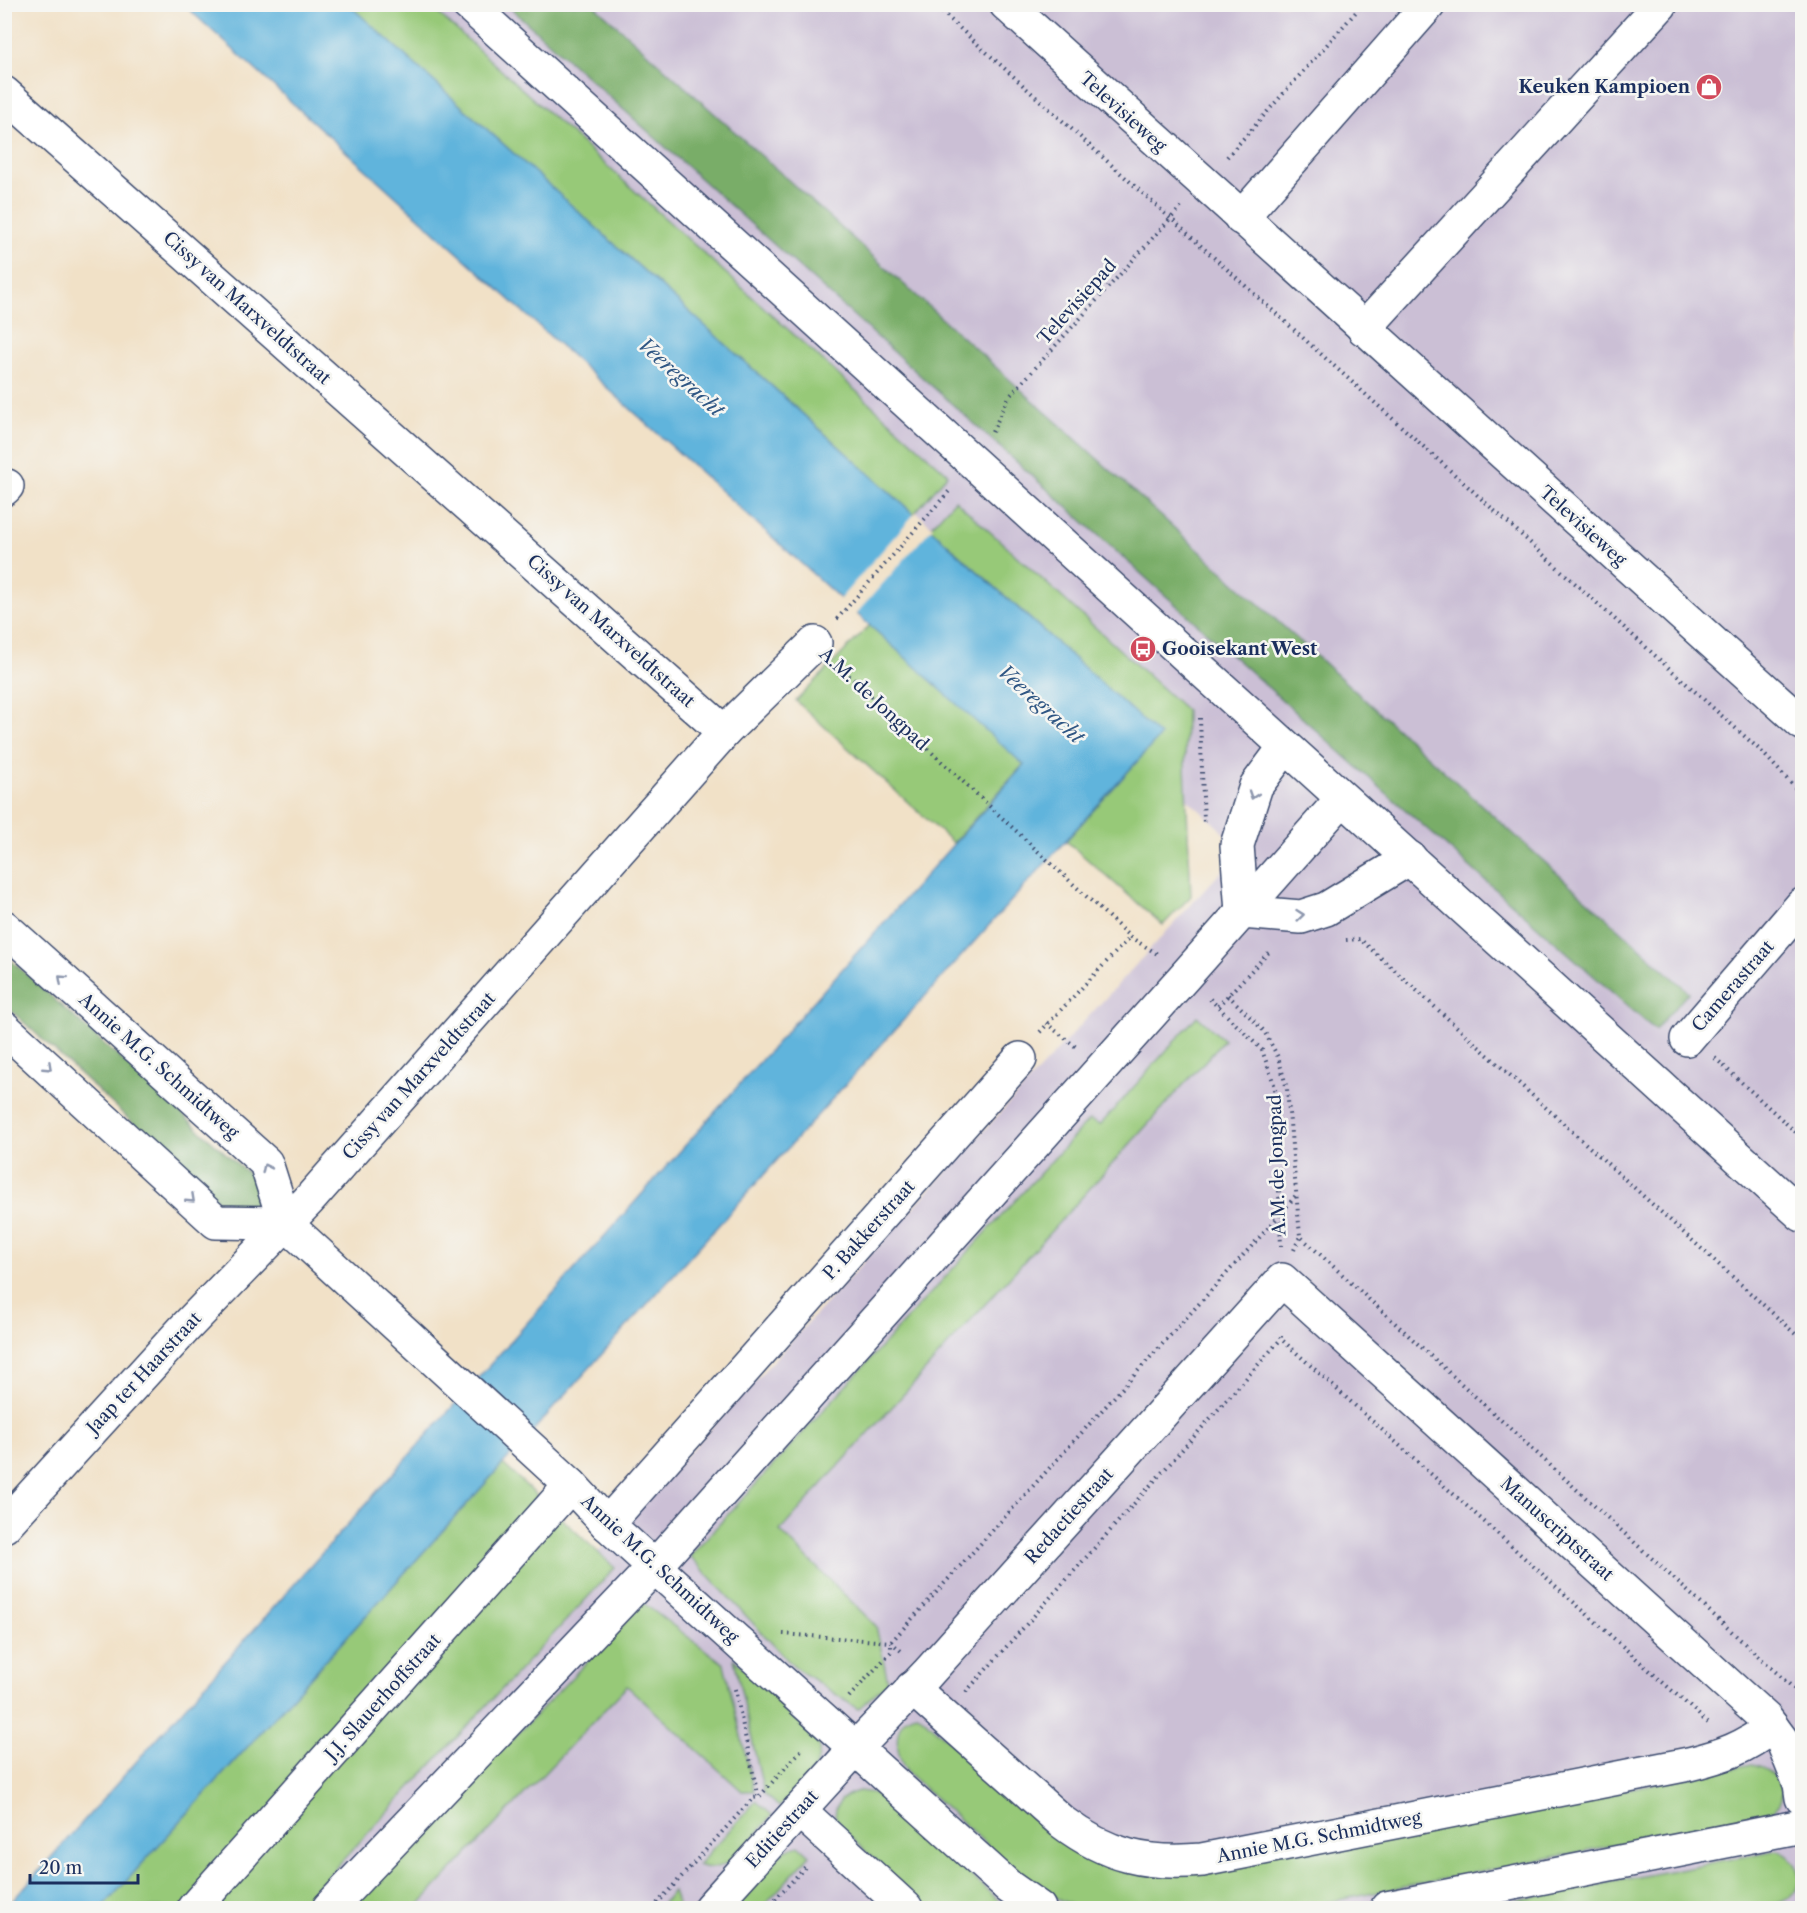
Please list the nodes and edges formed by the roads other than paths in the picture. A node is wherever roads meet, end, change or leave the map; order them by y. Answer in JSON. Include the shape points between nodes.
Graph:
{"nodes":[{"id":1,"x":468,"y":4,"type":"edge"},
{"id":2,"x":1006,"y":4,"type":"edge"},
{"id":3,"x":1429,"y":4,"type":"edge"},
{"id":4,"x":1661,"y":4,"type":"edge"},
{"id":5,"x":4,"y":93,"type":"edge"},
{"id":6,"x":1240,"y":218,"type":"junction"},
{"id":7,"x":1364,"y":329,"type":"junction"},
{"id":8,"x":825,"y":632,"type":"road end"},
{"id":9,"x":1803,"y":723,"type":"edge"},
{"id":10,"x":724,"y":732,"type":"junction"},
{"id":11,"x":1285,"y":747,"type":"junction"},
{"id":12,"x":1342,"y":799,"type":"junction"},
{"id":13,"x":1410,"y":858,"type":"junction"},
{"id":14,"x":1803,"y":905,"type":"edge"},
{"id":15,"x":1242,"y":912,"type":"junction"},
{"id":16,"x":4,"y":927,"type":"edge"},
{"id":17,"x":4,"y":1028,"type":"edge"},
{"id":18,"x":1687,"y":1039,"type":"road end"},
{"id":19,"x":1020,"y":1059,"type":"road end"},
{"id":20,"x":1803,"y":1215,"type":"edge"},
{"id":21,"x":285,"y":1223,"type":"junction"},
{"id":22,"x":1282,"y":1280,"type":"joint"},
{"id":23,"x":571,"y":1485,"type":"junction"},
{"id":24,"x":607,"y":1524,"type":"junction"},
{"id":25,"x":4,"y":1526,"type":"edge"},
{"id":26,"x":655,"y":1566,"type":"junction"},
{"id":27,"x":920,"y":1681,"type":"junction"},
{"id":28,"x":1772,"y":1727,"type":"junction"},
{"id":29,"x":855,"y":1749,"type":"junction"},
{"id":30,"x":1803,"y":1798,"type":"edge"},
{"id":31,"x":793,"y":1816,"type":"junction"},
{"id":32,"x":1803,"y":1826,"type":"edge"},
{"id":33,"x":194,"y":1908,"type":"edge"},
{"id":34,"x":329,"y":1908,"type":"edge"},
{"id":35,"x":710,"y":1908,"type":"edge"},
{"id":36,"x":906,"y":1908,"type":"edge"},
{"id":37,"x":1039,"y":1908,"type":"edge"},
{"id":38,"x":1387,"y":1908,"type":"edge"}],
"edges":[{"from":1,"to":11,"type":"street"},
{"from":2,"to":6,"type":"street","name":"Televisieweg"},
{"from":3,"to":6,"type":"street"},
{"from":4,"to":7,"type":"street"},
{"from":5,"to":10,"type":"street","name":"Cissy van Marxveldtstraat"},
{"from":6,"to":7,"type":"street","name":"Televisieweg"},
{"from":7,"to":9,"type":"street","name":"Televisieweg"},
{"from":8,"to":10,"type":"street","name":"A.M. de Jongpad"},
{"from":10,"to":21,"type":"street","name":"Cissy van Marxveldtstraat"},
{"from":11,"to":12,"type":"street"},
{"from":11,"to":15,"type":"street","one_way":true,"via":[[1256,786],[1237,845]]},
{"from":12,"to":13,"type":"street"},
{"from":12,"to":15,"type":"street"},
{"from":15,"to":13,"type":"street","one_way":true,"via":[[1301,916],[1326,909]]},
{"from":13,"to":20,"type":"street"},
{"from":14,"to":18,"type":"street","name":"Camerastraat"},
{"from":15,"to":26,"type":"street"},
{"from":21,"to":16,"type":"street","name":"Annie M.G. Schmidtweg","one_way":true,"via":[[266,1162]]},
{"from":17,"to":21,"type":"street","one_way":true,"via":[[216,1222]]},
{"from":19,"to":24,"type":"street","name":"P. Bakkerstraat"},
{"from":21,"to":23,"type":"street","name":"Annie M.G. Schmidtweg"},
{"from":21,"to":25,"type":"street","name":"Jaap ter Haarstraat"},
{"from":22,"to":27,"type":"street","name":"Redactiestraat"},
{"from":22,"to":28,"type":"street","name":"Manuscriptstraat"},
{"from":23,"to":24,"type":"street","name":"Annie M.G. Schmidtweg"},
{"from":23,"to":33,"type":"street","name":"J.J. Slauerhoffstraat"},
{"from":24,"to":26,"type":"street","name":"Annie M.G. Schmidtweg"},
{"from":26,"to":29,"type":"street","name":"Annie M.G. Schmidtweg"},
{"from":26,"to":34,"type":"street"},
{"from":27,"to":28,"type":"street","name":"Annie M.G. Schmidtweg","via":[[1080,1836],[1119,1854],[1174,1863],[1689,1764],[1724,1755]]},
{"from":27,"to":29,"type":"street","name":"Redactiestraat"},
{"from":28,"to":30,"type":"street","name":"Manuscriptstraat","via":[[1783,1742]]},
{"from":29,"to":31,"type":"street","name":"Editiestraat"},
{"from":29,"to":37,"type":"street","name":"Annie M.G. Schmidtweg","via":[[1009,1887]]},
{"from":31,"to":35,"type":"street","name":"Editiestraat"},
{"from":31,"to":36,"type":"street","via":[[830,1839]]},
{"from":32,"to":38,"type":"street"}]}
